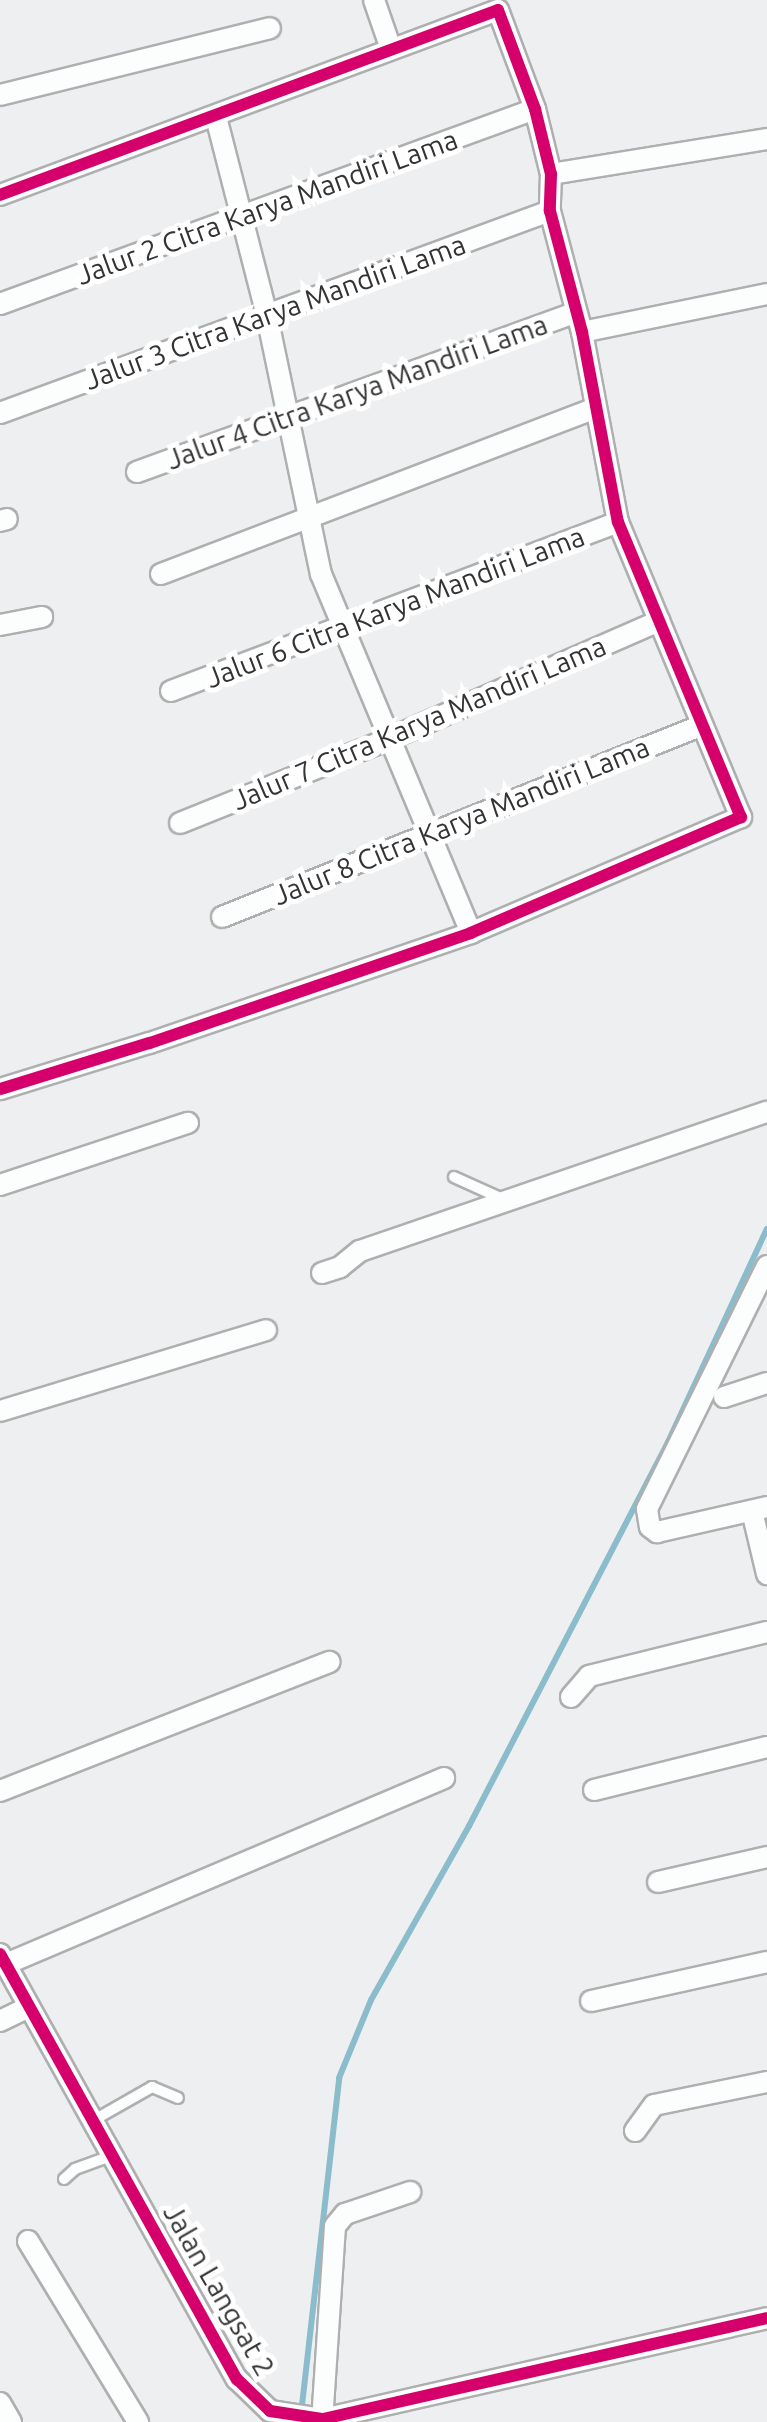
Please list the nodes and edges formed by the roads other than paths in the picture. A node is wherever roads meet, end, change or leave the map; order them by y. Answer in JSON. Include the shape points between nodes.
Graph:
{"nodes":[{"id":1,"x":374,"y":0,"type":"edge"},
{"id":2,"x":270,"y":28,"type":"dead end"},
{"id":3,"x":391,"y":49,"type":"junction"},
{"id":4,"x":0,"y":95,"type":"edge"},
{"id":5,"x":534,"y":109,"type":"junction"},
{"id":6,"x":216,"y":117,"type":"junction"},
{"id":7,"x":767,"y":139,"type":"edge"},
{"id":8,"x":551,"y":174,"type":"junction"},
{"id":9,"x":0,"y":195,"type":"edge"},
{"id":10,"x":550,"y":211,"type":"junction"},
{"id":11,"x":242,"y":216,"type":"junction"},
{"id":12,"x":767,"y":294,"type":"edge"},
{"id":13,"x":0,"y":304,"type":"edge"},
{"id":14,"x":267,"y":316,"type":"junction"},
{"id":15,"x":579,"y":322,"type":"junction"},
{"id":16,"x":595,"y":408,"type":"junction"},
{"id":17,"x":0,"y":413,"type":"edge"},
{"id":18,"x":288,"y":418,"type":"junction"},
{"id":19,"x":137,"y":472,"type":"dead end"},
{"id":20,"x":310,"y":520,"type":"junction"},
{"id":21,"x":618,"y":522,"type":"junction"},
{"id":22,"x":161,"y":574,"type":"dead end"},
{"id":23,"x":42,"y":617,"type":"dead end"},
{"id":24,"x":658,"y":621,"type":"junction"},
{"id":25,"x":0,"y":625,"type":"edge"},
{"id":26,"x":342,"y":628,"type":"junction"},
{"id":27,"x":171,"y":691,"type":"dead end"},
{"id":28,"x":700,"y":726,"type":"junction"},
{"id":29,"x":389,"y":739,"type":"junction"},
{"id":30,"x":180,"y":823,"type":"dead end"},
{"id":31,"x":427,"y":834,"type":"junction"},
{"id":32,"x":222,"y":917,"type":"dead end"},
{"id":33,"x":471,"y":933,"type":"junction"},
{"id":34,"x":0,"y":1089,"type":"edge"},
{"id":35,"x":767,"y":1112,"type":"edge"},
{"id":36,"x":188,"y":1123,"type":"dead end"},
{"id":37,"x":454,"y":1176,"type":"dead end"},
{"id":38,"x":0,"y":1185,"type":"edge"},
{"id":39,"x":506,"y":1201,"type":"junction"},
{"id":40,"x":767,"y":1266,"type":"edge"},
{"id":41,"x":322,"y":1273,"type":"dead end"},
{"id":42,"x":266,"y":1330,"type":"dead end"},
{"id":43,"x":767,"y":1383,"type":"edge"},
{"id":44,"x":724,"y":1397,"type":"dead end"},
{"id":45,"x":0,"y":1411,"type":"edge"},
{"id":46,"x":760,"y":1509,"type":"edge"},
{"id":47,"x":767,"y":1574,"type":"edge"},
{"id":48,"x":767,"y":1632,"type":"edge"},
{"id":49,"x":330,"y":1662,"type":"dead end"},
{"id":50,"x":571,"y":1696,"type":"dead end"},
{"id":51,"x":767,"y":1748,"type":"edge"},
{"id":52,"x":444,"y":1778,"type":"dead end"},
{"id":53,"x":594,"y":1790,"type":"dead end"},
{"id":54,"x":0,"y":1791,"type":"edge"},
{"id":55,"x":767,"y":1856,"type":"edge"},
{"id":56,"x":658,"y":1882,"type":"dead end"},
{"id":57,"x":3,"y":1959,"type":"edge"},
{"id":58,"x":767,"y":1962,"type":"edge"},
{"id":59,"x":591,"y":2001,"type":"dead end"},
{"id":60,"x":28,"y":2007,"type":"junction"},
{"id":61,"x":0,"y":2021,"type":"edge"},
{"id":62,"x":767,"y":2082,"type":"edge"},
{"id":63,"x":178,"y":2098,"type":"dead end"},
{"id":64,"x":93,"y":2120,"type":"junction"},
{"id":65,"x":635,"y":2131,"type":"dead end"},
{"id":66,"x":112,"y":2156,"type":"junction"},
{"id":67,"x":64,"y":2179,"type":"dead end"},
{"id":68,"x":410,"y":2192,"type":"dead end"},
{"id":69,"x":28,"y":2241,"type":"dead end"},
{"id":70,"x":767,"y":2318,"type":"edge"},
{"id":71,"x":0,"y":2403,"type":"edge"},
{"id":72,"x":264,"y":2416,"type":"edge"},
{"id":73,"x":318,"y":2420,"type":"edge"},
{"id":74,"x":11,"y":2422,"type":"edge"},
{"id":75,"x":138,"y":2422,"type":"edge"}],
"edges":[{"from":1,"to":3,"type":"street"},
{"from":2,"to":4,"type":"street"},
{"from":3,"to":5,"type":"street","via":[[498,10]]},
{"from":3,"to":6,"type":"street"},
{"from":5,"to":8,"type":"street"},
{"from":5,"to":11,"type":"street","name":"Jalur 2 Citra Karya Mandiri Lama"},
{"from":6,"to":9,"type":"street"},
{"from":6,"to":11,"type":"street"},
{"from":7,"to":8,"type":"street"},
{"from":8,"to":10,"type":"street"},
{"from":10,"to":14,"type":"street","name":"Jalur 3 Citra Karya Mandiri Lama"},
{"from":10,"to":15,"type":"street"},
{"from":11,"to":13,"type":"street","name":"Jalur 2 Citra Karya Mandiri Lama"},
{"from":11,"to":14,"type":"street"},
{"from":12,"to":15,"type":"street","name":"Jalur 4 Citra Karya Mandiri Lama"},
{"from":14,"to":17,"type":"street","name":"Jalur 3 Citra Karya Mandiri Lama"},
{"from":14,"to":18,"type":"street"},
{"from":15,"to":16,"type":"street"},
{"from":15,"to":18,"type":"street","name":"Jalur 4 Citra Karya Mandiri Lama"},
{"from":16,"to":20,"type":"street"},
{"from":16,"to":21,"type":"street"},
{"from":18,"to":19,"type":"street","name":"Jalur 4 Citra Karya Mandiri Lama"},
{"from":18,"to":20,"type":"street"},
{"from":20,"to":22,"type":"street"},
{"from":20,"to":26,"type":"street","via":[[320,574]]},
{"from":21,"to":24,"type":"street"},
{"from":21,"to":26,"type":"street","name":"Jalur 6 Citra Karya Mandiri Lama"},
{"from":23,"to":25,"type":"street"},
{"from":24,"to":28,"type":"street"},
{"from":24,"to":29,"type":"street","name":"Jalur 7 Citra Karya Mandiri Lama"},
{"from":26,"to":27,"type":"street","name":"Jalur 6 Citra Karya Mandiri Lama"},
{"from":26,"to":29,"type":"street"},
{"from":28,"to":31,"type":"street","name":"Jalur 8 Citra Karya Mandiri Lama"},
{"from":28,"to":33,"type":"street","via":[[741,818]]},
{"from":29,"to":30,"type":"street","name":"Jalur 7 Citra Karya Mandiri Lama"},
{"from":29,"to":31,"type":"street"},
{"from":31,"to":32,"type":"street","name":"Jalur 8 Citra Karya Mandiri Lama"},
{"from":31,"to":33,"type":"street"},
{"from":33,"to":34,"type":"street"},
{"from":35,"to":39,"type":"street"},
{"from":36,"to":38,"type":"street"},
{"from":37,"to":39,"type":"lane"},
{"from":39,"to":41,"type":"street","via":[[360,1251]]},
{"from":40,"to":46,"type":"street","via":[[647,1509],[657,1532]]},
{"from":42,"to":45,"type":"street"},
{"from":43,"to":44,"type":"street"},
{"from":46,"to":47,"type":"street"},
{"from":48,"to":50,"type":"street","via":[[589,1676]]},
{"from":49,"to":54,"type":"street"},
{"from":51,"to":53,"type":"street"},
{"from":52,"to":57,"type":"street"},
{"from":55,"to":56,"type":"street"},
{"from":57,"to":60,"type":"street","name":"Jalan Langsat 2"},
{"from":58,"to":59,"type":"street"},
{"from":60,"to":61,"type":"street"},
{"from":60,"to":64,"type":"street","name":"Jalan Langsat 2"},
{"from":62,"to":65,"type":"street","via":[[654,2105]]},
{"from":63,"to":64,"type":"lane","via":[[152,2087]]},
{"from":64,"to":66,"type":"street","name":"Jalan Langsat 2"},
{"from":66,"to":67,"type":"lane"},
{"from":66,"to":72,"type":"street","name":"Jalan Langsat 2"},
{"from":68,"to":73,"type":"street","via":[[346,2214],[335,2226]]},
{"from":69,"to":75,"type":"street"},
{"from":70,"to":73,"type":"street","name":"Jalan Langsat 2"},
{"from":71,"to":74,"type":"street"},
{"from":72,"to":73,"type":"street","name":"Jalan Langsat 2"}]}
